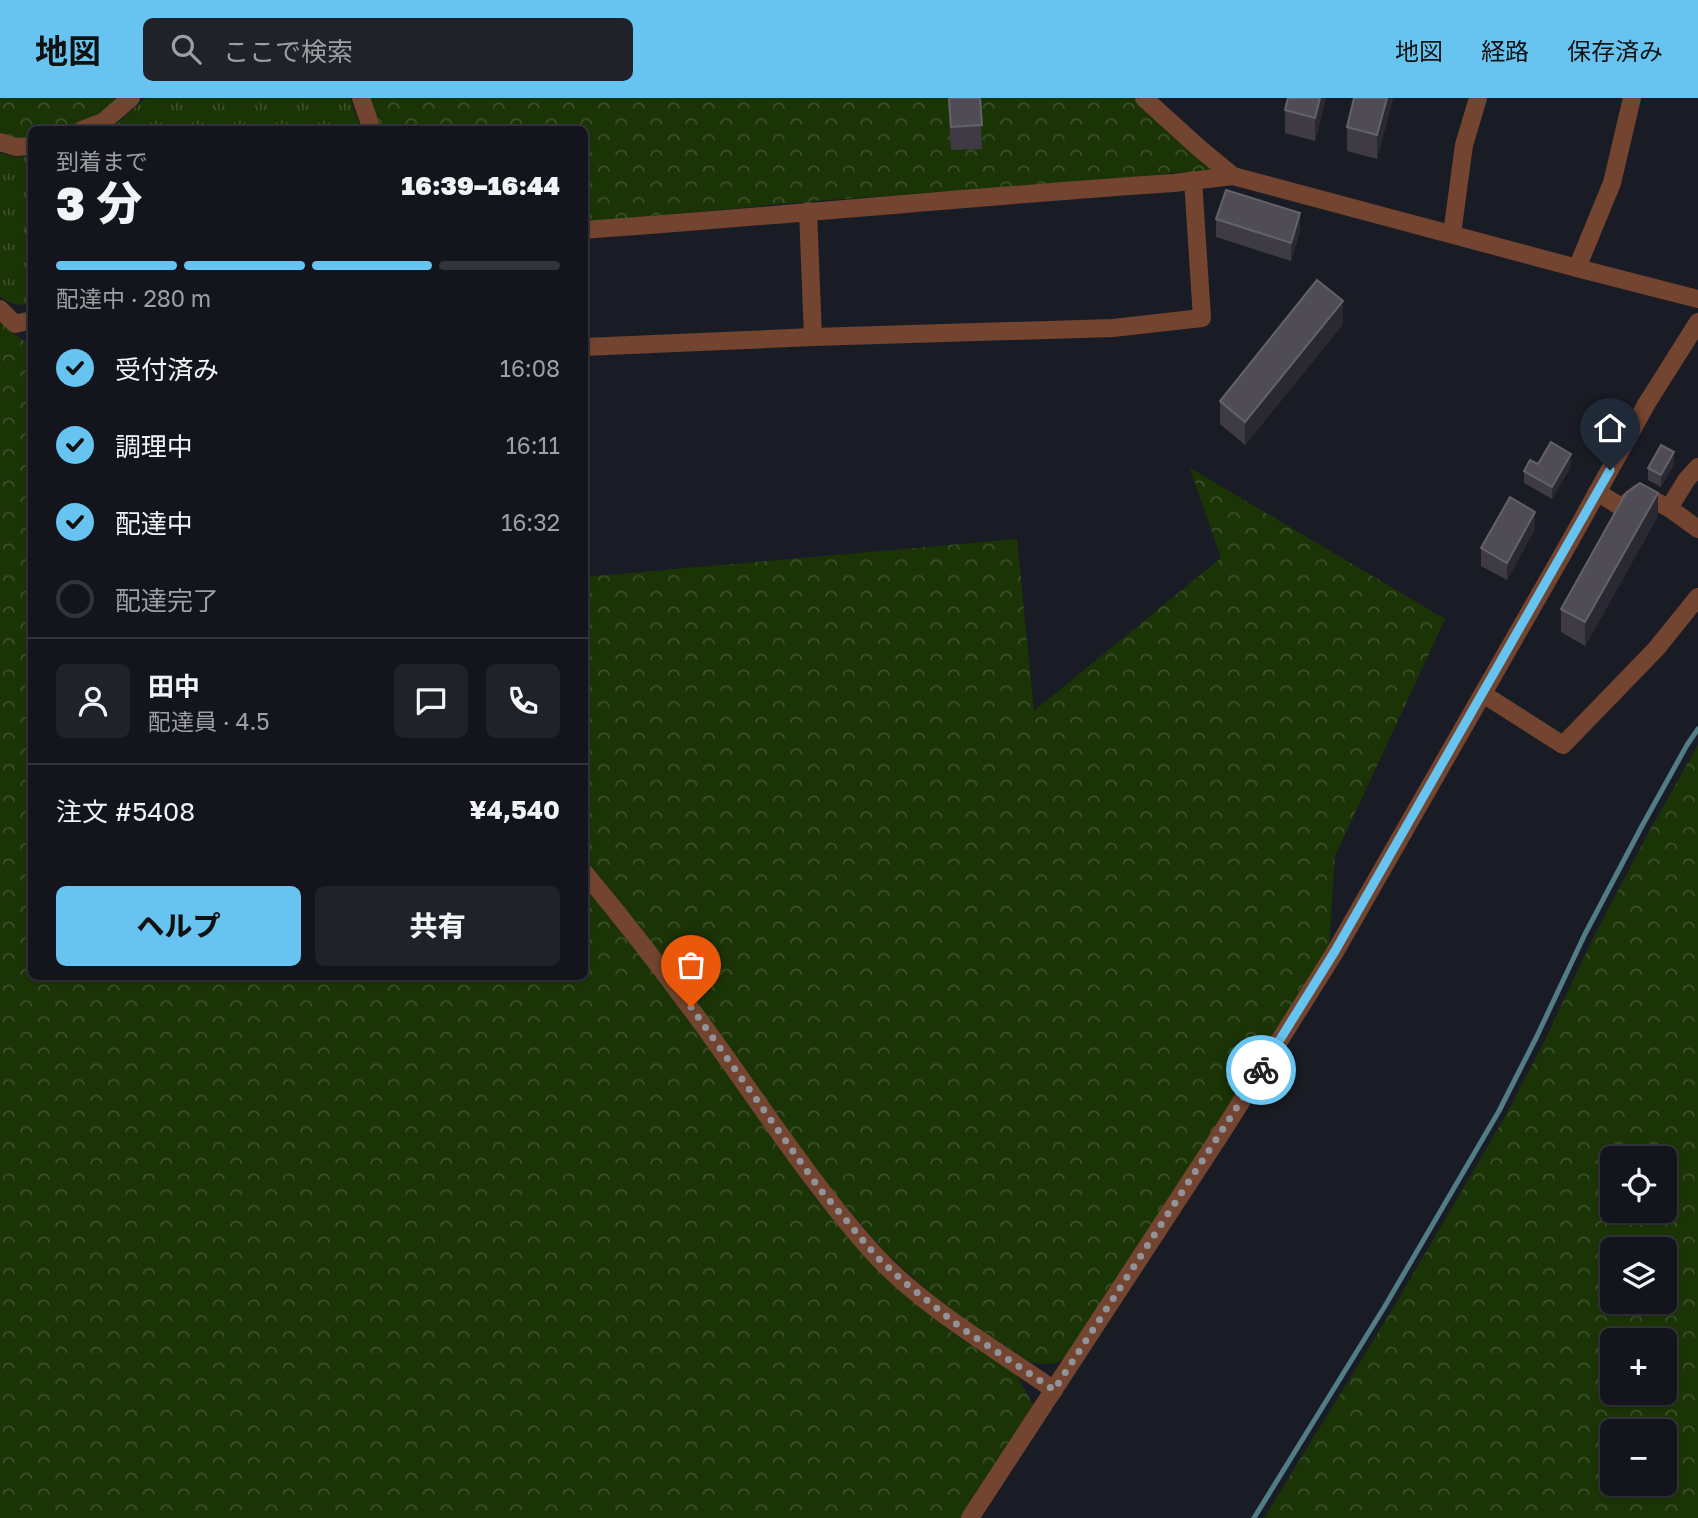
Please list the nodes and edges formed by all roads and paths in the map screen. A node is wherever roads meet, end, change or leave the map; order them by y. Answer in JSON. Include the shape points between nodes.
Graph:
{"nodes":[{"id":1,"x":131,"y":98,"type":"edge"},
{"id":2,"x":361,"y":98,"type":"edge"},
{"id":3,"x":1144,"y":98,"type":"edge"},
{"id":4,"x":1478,"y":98,"type":"edge"},
{"id":5,"x":1632,"y":98,"type":"edge"},
{"id":6,"x":92,"y":126,"type":"edge"},
{"id":7,"x":371,"y":126,"type":"edge"},
{"id":8,"x":0,"y":142,"type":"edge"},
{"id":9,"x":28,"y":146,"type":"edge"},
{"id":10,"x":1233,"y":176,"type":"junction"},
{"id":11,"x":1193,"y":180,"type":"junction"},
{"id":12,"x":808,"y":211,"type":"junction"},
{"id":13,"x":588,"y":230,"type":"edge"},
{"id":14,"x":1452,"y":234,"type":"junction"},
{"id":15,"x":1577,"y":268,"type":"junction"},
{"id":16,"x":1698,"y":299,"type":"edge"},
{"id":17,"x":11,"y":318,"type":"edge"},
{"id":18,"x":1698,"y":322,"type":"edge"},
{"id":19,"x":28,"y":333,"type":"edge"},
{"id":20,"x":813,"y":337,"type":"junction"},
{"id":21,"x":588,"y":346,"type":"edge"},
{"id":22,"x":1698,"y":467,"type":"edge"},
{"id":23,"x":1597,"y":492,"type":"junction"},
{"id":24,"x":1669,"y":508,"type":"junction"},
{"id":25,"x":1698,"y":529,"type":"edge"},
{"id":26,"x":1698,"y":597,"type":"edge"},
{"id":27,"x":1483,"y":694,"type":"junction"},
{"id":28,"x":588,"y":877,"type":"edge"},
{"id":29,"x":1054,"y":1390,"type":"junction"},
{"id":30,"x":970,"y":1518,"type":"edge"}],
"edges":[{"from":1,"to":6,"type":"lane"},
{"from":2,"to":7,"type":"lane"},
{"from":3,"to":10,"type":"lane"},
{"from":4,"to":14,"type":"lane","via":[[1464,145]]},
{"from":5,"to":15,"type":"lane","via":[[1612,183]]},
{"from":8,"to":9,"type":"lane"},
{"from":10,"to":11,"type":"lane"},
{"from":10,"to":14,"type":"lane"},
{"from":11,"to":12,"type":"lane"},
{"from":11,"to":20,"type":"lane","via":[[1202,318],[1113,328]]},
{"from":12,"to":13,"type":"lane"},
{"from":12,"to":20,"type":"lane"},
{"from":14,"to":15,"type":"lane"},
{"from":15,"to":16,"type":"lane"},
{"from":17,"to":19,"type":"lane"},
{"from":18,"to":23,"type":"lane"},
{"from":20,"to":21,"type":"lane"},
{"from":22,"to":24,"type":"lane"},
{"from":23,"to":24,"type":"lane","via":[[1621,507],[1639,493]]},
{"from":23,"to":27,"type":"lane"},
{"from":24,"to":25,"type":"lane"},
{"from":26,"to":27,"type":"lane","via":[[1657,649],[1563,745]]},
{"from":27,"to":29,"type":"lane","via":[[1329,962]]},
{"from":28,"to":29,"type":"lane","via":[[691,1007],[819,1188],[877,1257],[960,1327]]},
{"from":29,"to":30,"type":"lane"}]}
